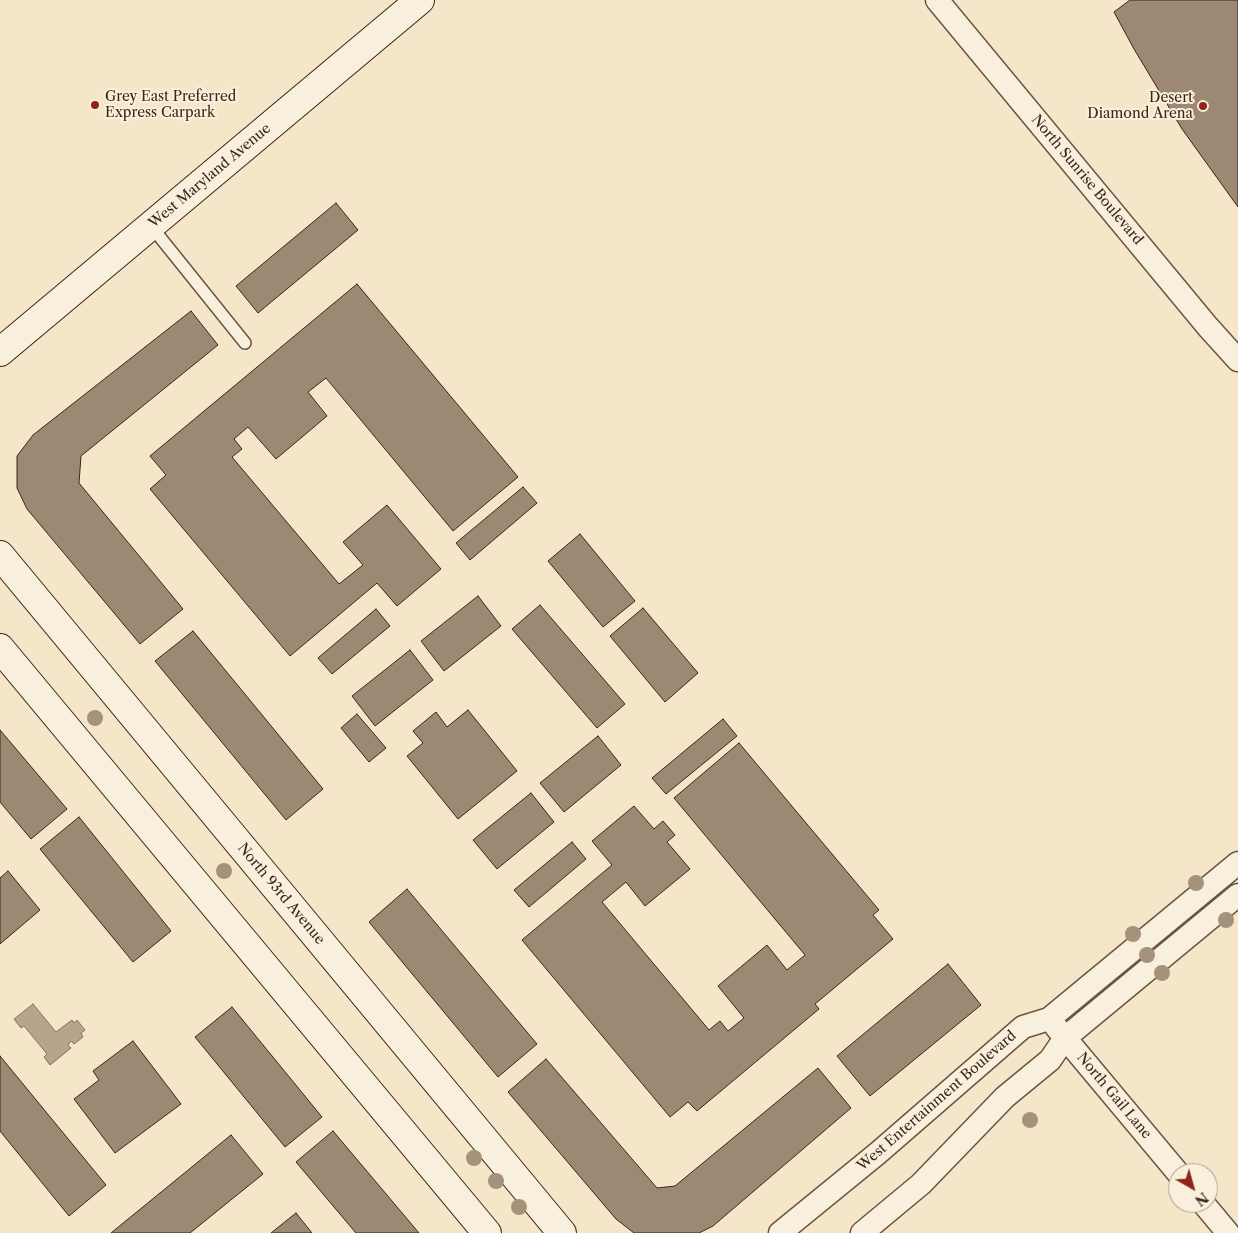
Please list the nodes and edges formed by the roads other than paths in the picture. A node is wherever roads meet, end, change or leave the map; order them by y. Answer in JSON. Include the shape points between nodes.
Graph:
{"nodes":[{"id":1,"x":420,"y":0,"type":"edge"},
{"id":2,"x":937,"y":0,"type":"edge"},
{"id":3,"x":151,"y":226,"type":"junction"},
{"id":4,"x":245,"y":343,"type":"dead end"},
{"id":5,"x":0,"y":352,"type":"edge"},
{"id":6,"x":1238,"y":360,"type":"edge"},
{"id":7,"x":0,"y":555,"type":"edge"},
{"id":8,"x":0,"y":648,"type":"edge"},
{"id":9,"x":1238,"y":863,"type":"edge"},
{"id":10,"x":1238,"y":895,"type":"edge"},
{"id":11,"x":1049,"y":1018,"type":"junction"},
{"id":12,"x":1065,"y":1038,"type":"junction"},
{"id":13,"x":1170,"y":1163,"type":"edge"},
{"id":14,"x":1211,"y":1213,"type":"edge"},
{"id":15,"x":487,"y":1233,"type":"edge"},
{"id":16,"x":562,"y":1233,"type":"edge"},
{"id":17,"x":780,"y":1233,"type":"edge"},
{"id":18,"x":862,"y":1233,"type":"edge"},
{"id":19,"x":1228,"y":1233,"type":"edge"}],
"edges":[{"from":1,"to":3,"type":"street","name":"West Maryland Avenue"},
{"from":2,"to":6,"type":"street","name":"North Sunrise Boulevard"},
{"from":3,"to":4,"type":"lane"},
{"from":3,"to":5,"type":"street","name":"West Maryland Avenue"},
{"from":7,"to":16,"type":"street","name":"North 93rd Avenue"},
{"from":8,"to":15,"type":"street"},
{"from":9,"to":11,"type":"street","name":"West Entertainment Boulevard"},
{"from":10,"to":12,"type":"street"},
{"from":11,"to":12,"type":"street","name":"North Gail Lane"},
{"from":11,"to":17,"type":"street","name":"West Entertainment Boulevard","via":[[1023,1027]]},
{"from":12,"to":13,"type":"street","name":"North Gail Lane"},
{"from":12,"to":18,"type":"street","via":[[1050,1060],[1005,1098],[921,1184]]},
{"from":14,"to":19,"type":"street"}]}
